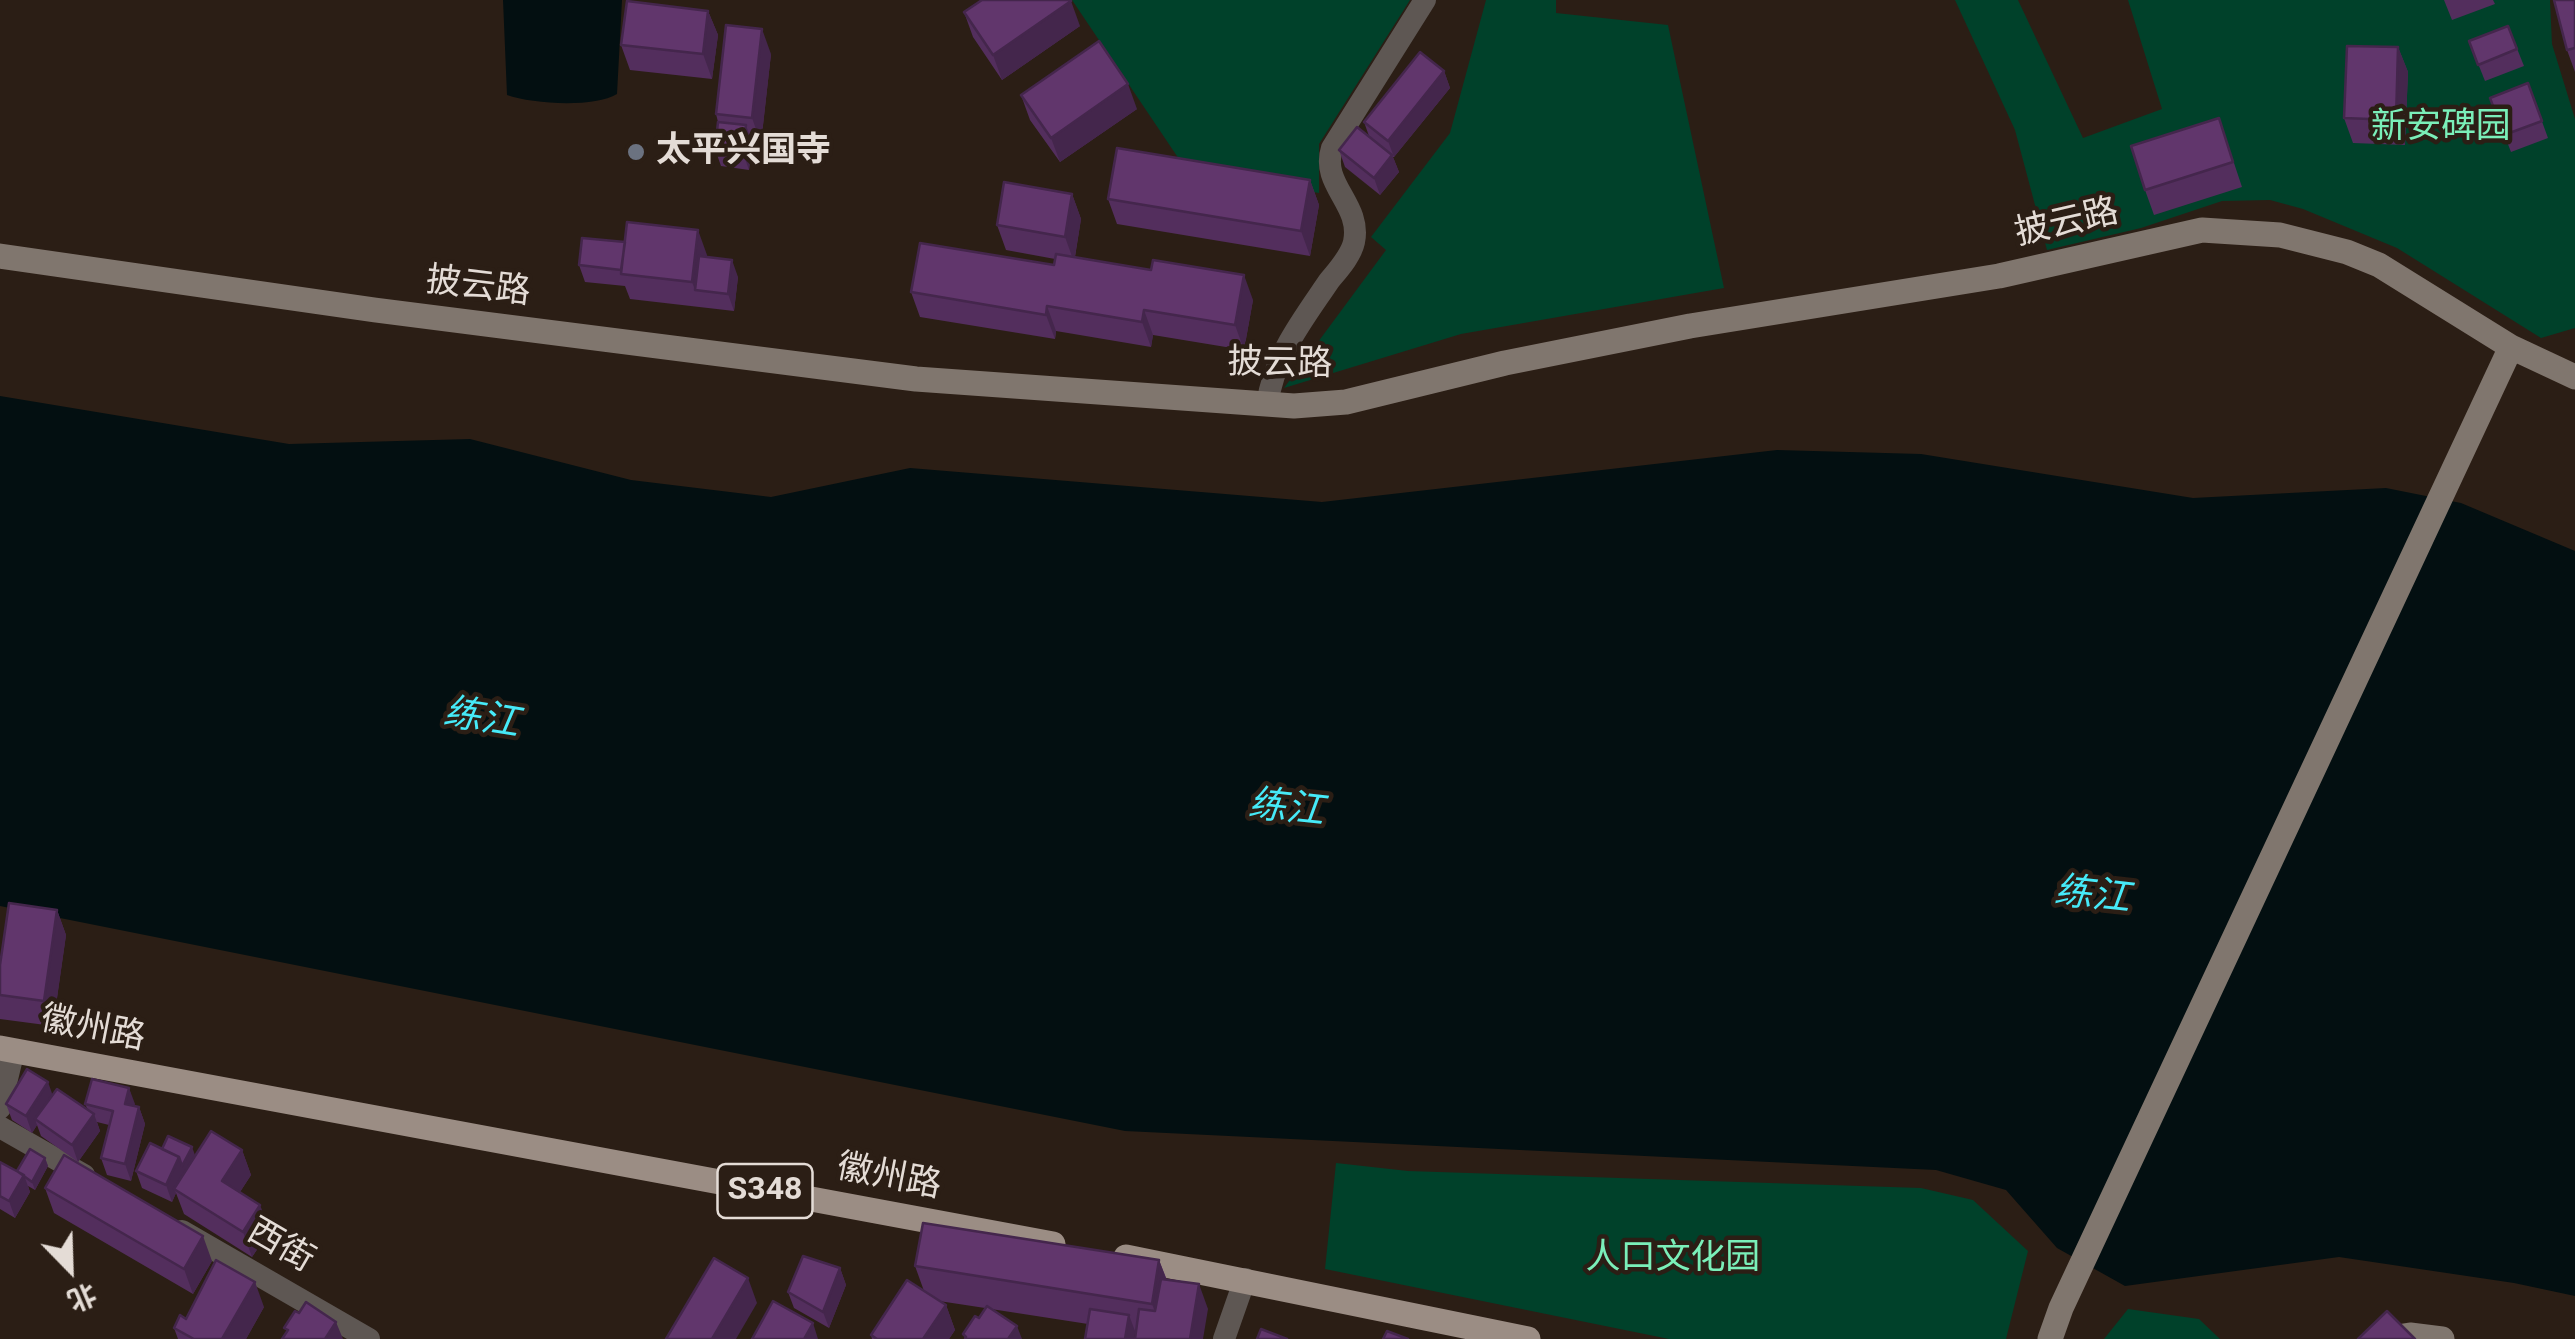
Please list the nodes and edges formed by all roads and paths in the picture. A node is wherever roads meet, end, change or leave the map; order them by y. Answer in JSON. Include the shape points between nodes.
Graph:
{"nodes":[{"id":1,"x":1424,"y":0,"type":"edge"},
{"id":2,"x":0,"y":256,"type":"edge"},
{"id":3,"x":2510,"y":347,"type":"junction"},
{"id":4,"x":2575,"y":377,"type":"edge"},
{"id":5,"x":1267,"y":405,"type":"junction"},
{"id":6,"x":7,"y":1049,"type":"edge"},
{"id":7,"x":0,"y":1108,"type":"edge"},
{"id":8,"x":0,"y":1127,"type":"edge"},
{"id":9,"x":102,"y":1186,"type":"edge"},
{"id":10,"x":154,"y":1215,"type":"edge"},
{"id":11,"x":1245,"y":1279,"type":"junction"},
{"id":12,"x":369,"y":1339,"type":"edge"},
{"id":13,"x":1224,"y":1339,"type":"edge"},
{"id":14,"x":1528,"y":1339,"type":"edge"},
{"id":15,"x":2050,"y":1339,"type":"edge"},
{"id":16,"x":2385,"y":1339,"type":"edge"},
{"id":17,"x":2442,"y":1339,"type":"edge"}],
"edges":[{"from":1,"to":5,"type":"street","via":[[1332,148],[1330,177],[1353,215],[1353,247],[1283,348]]},
{"from":2,"to":5,"type":"street","name":"披云路","via":[[916,379]]},
{"from":3,"to":4,"type":"street","name":"披云路"},
{"from":3,"to":5,"type":"street","name":"披云路","via":[[2380,265],[2347,252],[2280,234],[2202,230],[1999,276],[1634,337],[1346,402]]},
{"from":3,"to":15,"type":"street"},
{"from":6,"to":7,"type":"street"},
{"from":6,"to":11,"type":"main road","name":"徽州路","number":"S348"},
{"from":8,"to":9,"type":"street"},
{"from":10,"to":12,"type":"street","name":"西街"},
{"from":11,"to":13,"type":"street"},
{"from":11,"to":14,"type":"main road","name":"徽州路","number":"S348"},
{"from":16,"to":17,"type":"street"}]}
